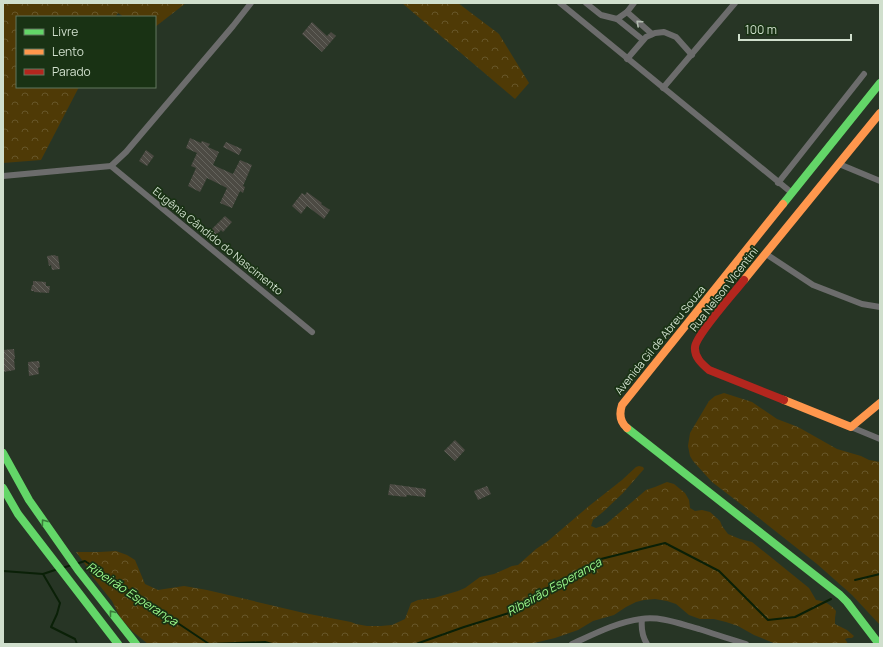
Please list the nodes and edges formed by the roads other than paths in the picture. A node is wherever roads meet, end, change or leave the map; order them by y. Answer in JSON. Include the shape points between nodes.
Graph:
{"nodes":[{"id":1,"x":251,"y":3,"type":"edge"},
{"id":2,"x":560,"y":3,"type":"edge"},
{"id":3,"x":586,"y":3,"type":"edge"},
{"id":4,"x":634,"y":3,"type":"edge"},
{"id":5,"x":735,"y":3,"type":"edge"},
{"id":6,"x":627,"y":12,"type":"junction"},
{"id":7,"x":617,"y":19,"type":"junction"},
{"id":8,"x":652,"y":34,"type":"junction"},
{"id":9,"x":643,"y":40,"type":"junction"},
{"id":10,"x":692,"y":54,"type":"junction"},
{"id":11,"x":627,"y":59,"type":"junction"},
{"id":12,"x":864,"y":74,"type":"dead end"},
{"id":13,"x":880,"y":83,"type":"edge"},
{"id":14,"x":663,"y":88,"type":"junction"},
{"id":15,"x":880,"y":112,"type":"edge"},
{"id":16,"x":839,"y":164,"type":"junction"},
{"id":17,"x":110,"y":166,"type":"junction"},
{"id":18,"x":3,"y":176,"type":"edge"},
{"id":19,"x":880,"y":181,"type":"edge"},
{"id":20,"x":778,"y":183,"type":"junction"},
{"id":21,"x":792,"y":193,"type":"junction"},
{"id":22,"x":766,"y":254,"type":"junction"},
{"id":23,"x":880,"y":307,"type":"edge"},
{"id":24,"x":312,"y":332,"type":"dead end"},
{"id":25,"x":880,"y":403,"type":"edge"},
{"id":26,"x":851,"y":427,"type":"junction"},
{"id":27,"x":880,"y":439,"type":"edge"},
{"id":28,"x":3,"y":453,"type":"edge"},
{"id":29,"x":3,"y":488,"type":"edge"},
{"id":30,"x":642,"y":619,"type":"junction"},
{"id":31,"x":118,"y":644,"type":"edge"},
{"id":32,"x":136,"y":644,"type":"edge"},
{"id":33,"x":572,"y":644,"type":"edge"},
{"id":34,"x":647,"y":644,"type":"edge"},
{"id":35,"x":746,"y":644,"type":"edge"},
{"id":36,"x":879,"y":644,"type":"edge"}],
"edges":[{"from":1,"to":17,"type":"street","via":[[126,152]]},
{"from":2,"to":11,"type":"street"},
{"from":3,"to":7,"type":"street","via":[[601,15]]},
{"from":4,"to":6,"type":"street"},
{"from":5,"to":10,"type":"street"},
{"from":6,"to":7,"type":"street"},
{"from":8,"to":6,"type":"street","one_way":true},
{"from":7,"to":9,"type":"street"},
{"from":8,"to":9,"type":"street"},
{"from":8,"to":10,"type":"street","via":[[664,32],[676,37]]},
{"from":9,"to":11,"type":"street"},
{"from":10,"to":14,"type":"street"},
{"from":11,"to":14,"type":"street"},
{"from":12,"to":20,"type":"street"},
{"from":13,"to":21,"type":"street","name":"Avenida Gil de Abreu Souza"},
{"from":14,"to":20,"type":"street"},
{"from":15,"to":16,"type":"street","name":"Rua Nelson VIcentini"},
{"from":16,"to":19,"type":"street"},
{"from":16,"to":22,"type":"street","name":"Rua Nelson VIcentini"},
{"from":17,"to":18,"type":"street"},
{"from":17,"to":24,"type":"street","name":"Eugênia Cândido do Nascimento"},
{"from":20,"to":21,"type":"street"},
{"from":21,"to":36,"type":"street","name":"Avenida Gil de Abreu Souza","via":[[622,405],[620,415],[624,425],[840,595]]},
{"from":22,"to":23,"type":"street","via":[[813,285],[862,304]]},
{"from":22,"to":26,"type":"street","name":"Rua Nelson VIcentini","via":[[701,334],[695,346],[695,354],[700,363],[709,370]]},
{"from":25,"to":26,"type":"street"},
{"from":26,"to":27,"type":"street"},
{"from":32,"to":28,"type":"street","one_way":true,"via":[[78,570],[29,500]]},
{"from":29,"to":31,"type":"street","via":[[18,514]]},
{"from":30,"to":33,"type":"street","via":[[614,626]]},
{"from":30,"to":34,"type":"street","via":[[642,633]]},
{"from":30,"to":35,"type":"street","via":[[672,621]]}]}
